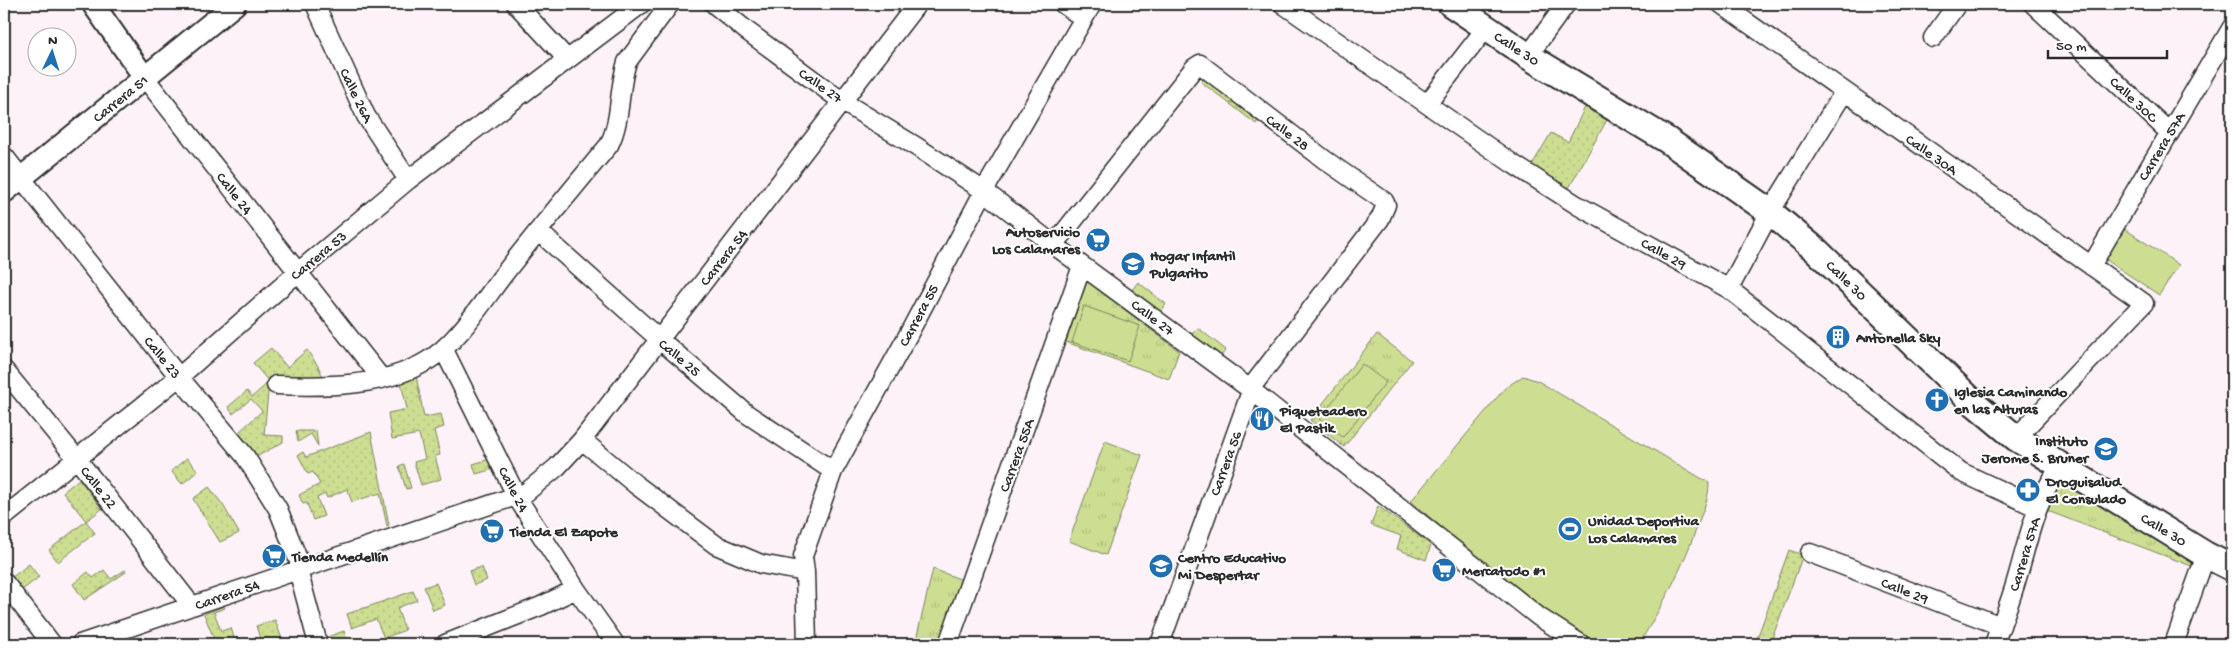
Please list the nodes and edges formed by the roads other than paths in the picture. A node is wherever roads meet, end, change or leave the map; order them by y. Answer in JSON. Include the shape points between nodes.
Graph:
{"nodes":[{"id":1,"x":94,"y":4,"type":"edge"},
{"id":2,"x":235,"y":4,"type":"edge"},
{"id":3,"x":316,"y":4,"type":"edge"},
{"id":4,"x":516,"y":4,"type":"edge"},
{"id":5,"x":641,"y":4,"type":"edge"},
{"id":6,"x":670,"y":4,"type":"edge"},
{"id":7,"x":714,"y":4,"type":"edge"},
{"id":8,"x":917,"y":4,"type":"edge"},
{"id":9,"x":1063,"y":4,"type":"edge"},
{"id":10,"x":1284,"y":4,"type":"edge"},
{"id":11,"x":1451,"y":4,"type":"edge"},
{"id":12,"x":1566,"y":4,"type":"edge"},
{"id":13,"x":1721,"y":4,"type":"edge"},
{"id":14,"x":1957,"y":4,"type":"edge"},
{"id":15,"x":2034,"y":4,"type":"edge"},
{"id":16,"x":1088,"y":11,"type":"edge"},
{"id":17,"x":2232,"y":27,"type":"edge"},
{"id":18,"x":1486,"y":28,"type":"junction"},
{"id":19,"x":1933,"y":38,"type":"dead end"},
{"id":20,"x":1528,"y":56,"type":"junction"},
{"id":21,"x":567,"y":59,"type":"junction"},
{"id":22,"x":145,"y":78,"type":"junction"},
{"id":23,"x":1844,"y":92,"type":"junction"},
{"id":24,"x":843,"y":102,"type":"junction"},
{"id":25,"x":1427,"y":104,"type":"junction"},
{"id":26,"x":2170,"y":133,"type":"junction"},
{"id":27,"x":4,"y":156,"type":"edge"},
{"id":28,"x":20,"y":178,"type":"junction"},
{"id":29,"x":408,"y":180,"type":"junction"},
{"id":30,"x":984,"y":191,"type":"junction"},
{"id":31,"x":4,"y":192,"type":"edge"},
{"id":32,"x":1384,"y":201,"type":"joint"},
{"id":33,"x":1770,"y":212,"type":"junction"},
{"id":34,"x":538,"y":231,"type":"junction"},
{"id":35,"x":1054,"y":245,"type":"junction"},
{"id":36,"x":1082,"y":266,"type":"junction"},
{"id":37,"x":2091,"y":266,"type":"junction"},
{"id":38,"x":297,"y":273,"type":"junction"},
{"id":39,"x":1730,"y":289,"type":"junction"},
{"id":40,"x":659,"y":339,"type":"junction"},
{"id":41,"x":444,"y":350,"type":"junction"},
{"id":42,"x":4,"y":370,"type":"edge"},
{"id":43,"x":179,"y":377,"type":"junction"},
{"id":44,"x":382,"y":379,"type":"junction"},
{"id":45,"x":276,"y":384,"type":"dead end"},
{"id":46,"x":1250,"y":389,"type":"junction"},
{"id":47,"x":2016,"y":438,"type":"junction"},
{"id":48,"x":582,"y":440,"type":"junction"},
{"id":49,"x":78,"y":459,"type":"junction"},
{"id":50,"x":2061,"y":467,"type":"junction"},
{"id":51,"x":833,"y":471,"type":"junction"},
{"id":52,"x":517,"y":497,"type":"junction"},
{"id":53,"x":2038,"y":508,"type":"junction"},
{"id":54,"x":4,"y":517,"type":"edge"},
{"id":55,"x":1810,"y":553,"type":"dead end"},
{"id":56,"x":2206,"y":555,"type":"junction"},
{"id":57,"x":2232,"y":568,"type":"edge"},
{"id":58,"x":300,"y":569,"type":"junction"},
{"id":59,"x":805,"y":572,"type":"junction"},
{"id":60,"x":4,"y":582,"type":"edge"},
{"id":61,"x":576,"y":588,"type":"junction"},
{"id":62,"x":192,"y":606,"type":"junction"},
{"id":63,"x":2001,"y":626,"type":"junction"},
{"id":64,"x":110,"y":640,"type":"edge"},
{"id":65,"x":52,"y":644,"type":"edge"},
{"id":66,"x":80,"y":644,"type":"edge"},
{"id":67,"x":318,"y":644,"type":"edge"},
{"id":68,"x":445,"y":644,"type":"edge"},
{"id":69,"x":616,"y":644,"type":"edge"},
{"id":70,"x":807,"y":644,"type":"edge"},
{"id":71,"x":948,"y":644,"type":"edge"},
{"id":72,"x":1160,"y":644,"type":"edge"},
{"id":73,"x":1581,"y":644,"type":"edge"},
{"id":74,"x":1994,"y":644,"type":"edge"},
{"id":75,"x":2174,"y":644,"type":"edge"}],
"edges":[{"from":1,"to":22,"type":"street","name":"Calle 24"},
{"from":2,"to":22,"type":"street","name":"Carrera 51"},
{"from":3,"to":29,"type":"street","name":"Calle 26A","via":[[366,116]]},
{"from":4,"to":21,"type":"street"},
{"from":5,"to":21,"type":"street","name":"Carrera 53"},
{"from":6,"to":34,"type":"street","via":[[627,62],[615,133],[609,145]]},
{"from":7,"to":24,"type":"street","name":"Calle 27"},
{"from":8,"to":24,"type":"street","name":"Carrera 54"},
{"from":9,"to":16,"type":"street"},
{"from":10,"to":25,"type":"street","name":"Calle 29"},
{"from":11,"to":18,"type":"main road","name":"Calle 30"},
{"from":12,"to":20,"type":"street"},
{"from":13,"to":23,"type":"street","name":"Calle 30A"},
{"from":14,"to":19,"type":"street"},
{"from":15,"to":26,"type":"street","name":"Calle 30C"},
{"from":16,"to":30,"type":"street","name":"Carrera 55"},
{"from":17,"to":26,"type":"street","name":"Carrera 57A"},
{"from":18,"to":20,"type":"main road","name":"Calle 30"},
{"from":18,"to":25,"type":"street"},
{"from":20,"to":33,"type":"main road","name":"Calle 30","via":[[1667,140]]},
{"from":21,"to":29,"type":"street","name":"Carrera 53"},
{"from":22,"to":28,"type":"street","name":"Carrera 51"},
{"from":22,"to":38,"type":"street","name":"Calle 24"},
{"from":23,"to":33,"type":"street"},
{"from":23,"to":37,"type":"street","name":"Calle 30A"},
{"from":24,"to":30,"type":"street","name":"Calle 27"},
{"from":24,"to":40,"type":"street","name":"Carrera 54"},
{"from":25,"to":39,"type":"street","name":"Calle 29","via":[[1577,205]]},
{"from":26,"to":37,"type":"street","name":"Carrera 57A"},
{"from":27,"to":28,"type":"street","name":"Calle 23"},
{"from":28,"to":31,"type":"street","name":"Carrera 51"},
{"from":28,"to":43,"type":"street","name":"Calle 23"},
{"from":29,"to":38,"type":"street","name":"Carrera 53"},
{"from":30,"to":35,"type":"street","name":"Calle 27"},
{"from":30,"to":51,"type":"street","name":"Carrera 55"},
{"from":32,"to":35,"type":"street","name":"Calle 28","via":[[1200,64]]},
{"from":32,"to":46,"type":"street","name":"Carrera 56","via":[[1384,214]]},
{"from":33,"to":39,"type":"street"},
{"from":33,"to":47,"type":"main road","name":"Calle 30","via":[[1817,250],[1974,403]]},
{"from":34,"to":40,"type":"street","name":"Calle 25"},
{"from":34,"to":41,"type":"street"},
{"from":35,"to":36,"type":"street","name":"Calle 27"},
{"from":36,"to":46,"type":"street","name":"Calle 27"},
{"from":36,"to":71,"type":"street","name":"Carrera 55A"},
{"from":37,"to":47,"type":"street","name":"Calle 30A","via":[[2144,303]]},
{"from":38,"to":43,"type":"street","name":"Carrera 53"},
{"from":38,"to":44,"type":"street","name":"Calle 24"},
{"from":39,"to":53,"type":"street","name":"Calle 29","via":[[1961,472]]},
{"from":40,"to":48,"type":"street","name":"Carrera 54"},
{"from":40,"to":51,"type":"street","name":"Calle 25","via":[[747,414]]},
{"from":41,"to":44,"type":"street","via":[[420,366]]},
{"from":41,"to":52,"type":"street","name":"Calle 24"},
{"from":42,"to":49,"type":"street","name":"Calle 22"},
{"from":43,"to":49,"type":"street","name":"Carrera 53"},
{"from":43,"to":58,"type":"street","name":"Calle 23","via":[[259,476],[278,509]]},
{"from":44,"to":45,"type":"street","via":[[306,386]]},
{"from":46,"to":72,"type":"street","name":"Carrera 56"},
{"from":46,"to":73,"type":"street","name":"Calle 27","via":[[1539,617]]},
{"from":47,"to":50,"type":"main road","name":"Calle 30"},
{"from":48,"to":52,"type":"street","name":"Carrera 54","via":[[557,467]]},
{"from":48,"to":59,"type":"street","via":[[634,484],[716,545],[761,564]]},
{"from":49,"to":54,"type":"street","name":"Carrera 53"},
{"from":49,"to":62,"type":"street","name":"Calle 22"},
{"from":50,"to":53,"type":"street","name":"Carrera 57A"},
{"from":50,"to":56,"type":"main road","name":"Calle 30"},
{"from":51,"to":59,"type":"street","name":"Carrera 55","via":[[803,556]]},
{"from":52,"to":58,"type":"street","name":"Carrera 54"},
{"from":52,"to":61,"type":"street","name":"Calle 24"},
{"from":53,"to":63,"type":"street","name":"Carrera 57A"},
{"from":55,"to":63,"type":"street","name":"Calle 29"},
{"from":56,"to":57,"type":"main road","name":"Calle 30"},
{"from":56,"to":75,"type":"street"},
{"from":58,"to":62,"type":"street","name":"Carrera 54"},
{"from":58,"to":67,"type":"street","name":"Calle 23"},
{"from":59,"to":70,"type":"street","name":"Carrera 55"},
{"from":60,"to":65,"type":"street"},
{"from":61,"to":68,"type":"street","via":[[541,606]]},
{"from":61,"to":69,"type":"street","name":"Calle 24"},
{"from":62,"to":64,"type":"street","name":"Carrera 54"},
{"from":63,"to":74,"type":"street","name":"Carrera 57A"},
{"from":64,"to":66,"type":"street","name":"Carrera 54"}]}
